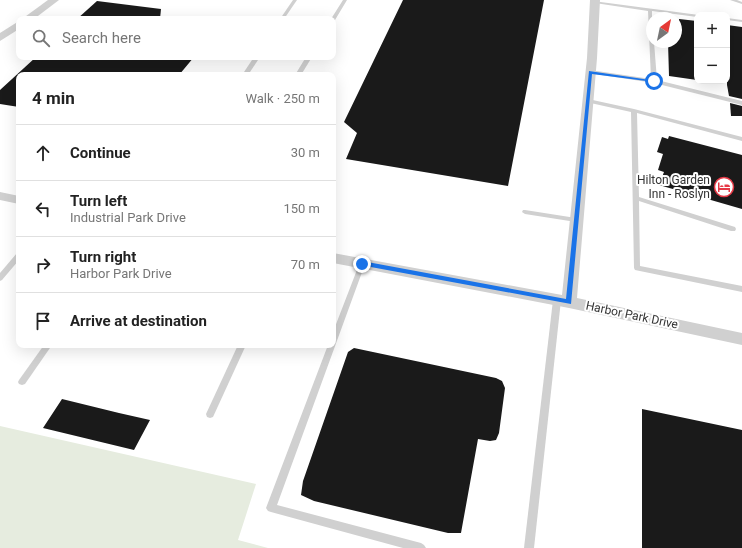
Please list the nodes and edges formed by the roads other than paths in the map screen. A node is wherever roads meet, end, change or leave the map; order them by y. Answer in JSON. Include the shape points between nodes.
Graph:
{"nodes":[{"id":1,"x":51,"y":0,"type":"edge"},
{"id":2,"x":295,"y":0,"type":"edge"},
{"id":3,"x":345,"y":0,"type":"edge"},
{"id":4,"x":732,"y":0,"type":"edge"},
{"id":5,"x":595,"y":1,"type":"edge"},
{"id":6,"x":742,"y":3,"type":"edge"},
{"id":7,"x":650,"y":10,"type":"junction"},
{"id":8,"x":31,"y":16,"type":"edge"},
{"id":9,"x":284,"y":16,"type":"edge"},
{"id":10,"x":335,"y":16,"type":"edge"},
{"id":11,"x":694,"y":16,"type":"edge"},
{"id":12,"x":730,"y":20,"type":"edge"},
{"id":13,"x":742,"y":21,"type":"edge"},
{"id":14,"x":16,"y":26,"type":"edge"},
{"id":15,"x":0,"y":38,"type":"edge"},
{"id":16,"x":255,"y":60,"type":"edge"},
{"id":17,"x":307,"y":60,"type":"edge"},
{"id":18,"x":247,"y":72,"type":"edge"},
{"id":19,"x":300,"y":72,"type":"edge"},
{"id":20,"x":590,"y":72,"type":"junction"},
{"id":21,"x":654,"y":81,"type":"junction"},
{"id":22,"x":588,"y":101,"type":"junction"},
{"id":23,"x":742,"y":103,"type":"edge"},
{"id":24,"x":634,"y":111,"type":"junction"},
{"id":25,"x":742,"y":139,"type":"edge"},
{"id":26,"x":0,"y":196,"type":"edge"},
{"id":27,"x":636,"y":198,"type":"junction"},
{"id":28,"x":16,"y":199,"type":"edge"},
{"id":29,"x":525,"y":212,"type":"dead end"},
{"id":30,"x":576,"y":220,"type":"junction"},
{"id":31,"x":733,"y":229,"type":"dead end"},
{"id":32,"x":16,"y":259,"type":"edge"},
{"id":33,"x":336,"y":259,"type":"edge"},
{"id":34,"x":362,"y":264,"type":"junction"},
{"id":35,"x":0,"y":278,"type":"edge"},
{"id":36,"x":742,"y":289,"type":"edge"},
{"id":37,"x":563,"y":301,"type":"junction"},
{"id":38,"x":336,"y":334,"type":"edge"},
{"id":39,"x":742,"y":339,"type":"edge"},
{"id":40,"x":46,"y":348,"type":"edge"},
{"id":41,"x":241,"y":348,"type":"edge"},
{"id":42,"x":331,"y":348,"type":"edge"},
{"id":43,"x":22,"y":382,"type":"dead end"},
{"id":44,"x":210,"y":414,"type":"dead end"},
{"id":45,"x":421,"y":548,"type":"edge"},
{"id":46,"x":529,"y":548,"type":"edge"}],
"edges":[{"from":1,"to":8,"type":"street"},
{"from":2,"to":9,"type":"lane"},
{"from":3,"to":10,"type":"lane"},
{"from":4,"to":6,"type":"lane"},
{"from":5,"to":7,"type":"lane"},
{"from":5,"to":20,"type":"street"},
{"from":7,"to":11,"type":"lane"},
{"from":7,"to":21,"type":"lane"},
{"from":12,"to":13,"type":"lane"},
{"from":14,"to":15,"type":"street"},
{"from":16,"to":18,"type":"lane"},
{"from":17,"to":19,"type":"lane"},
{"from":20,"to":21,"type":"lane"},
{"from":20,"to":22,"type":"street"},
{"from":21,"to":23,"type":"lane"},
{"from":22,"to":24,"type":"lane"},
{"from":22,"to":30,"type":"street"},
{"from":24,"to":25,"type":"lane"},
{"from":24,"to":27,"type":"lane"},
{"from":26,"to":28,"type":"street"},
{"from":27,"to":31,"type":"lane"},
{"from":27,"to":36,"type":"lane","via":[[637,268]]},
{"from":29,"to":30,"type":"lane"},
{"from":30,"to":37,"type":"street"},
{"from":32,"to":35,"type":"lane"},
{"from":33,"to":34,"type":"street","name":"Harbor Park Drive"},
{"from":34,"to":37,"type":"street","name":"Harbor Park Drive"},
{"from":34,"to":38,"type":"lane"},
{"from":37,"to":39,"type":"street","name":"Harbor Park Drive"},
{"from":37,"to":46,"type":"lane"},
{"from":40,"to":43,"type":"lane"},
{"from":41,"to":44,"type":"lane"},
{"from":42,"to":45,"type":"lane","via":[[271,508]]}]}
